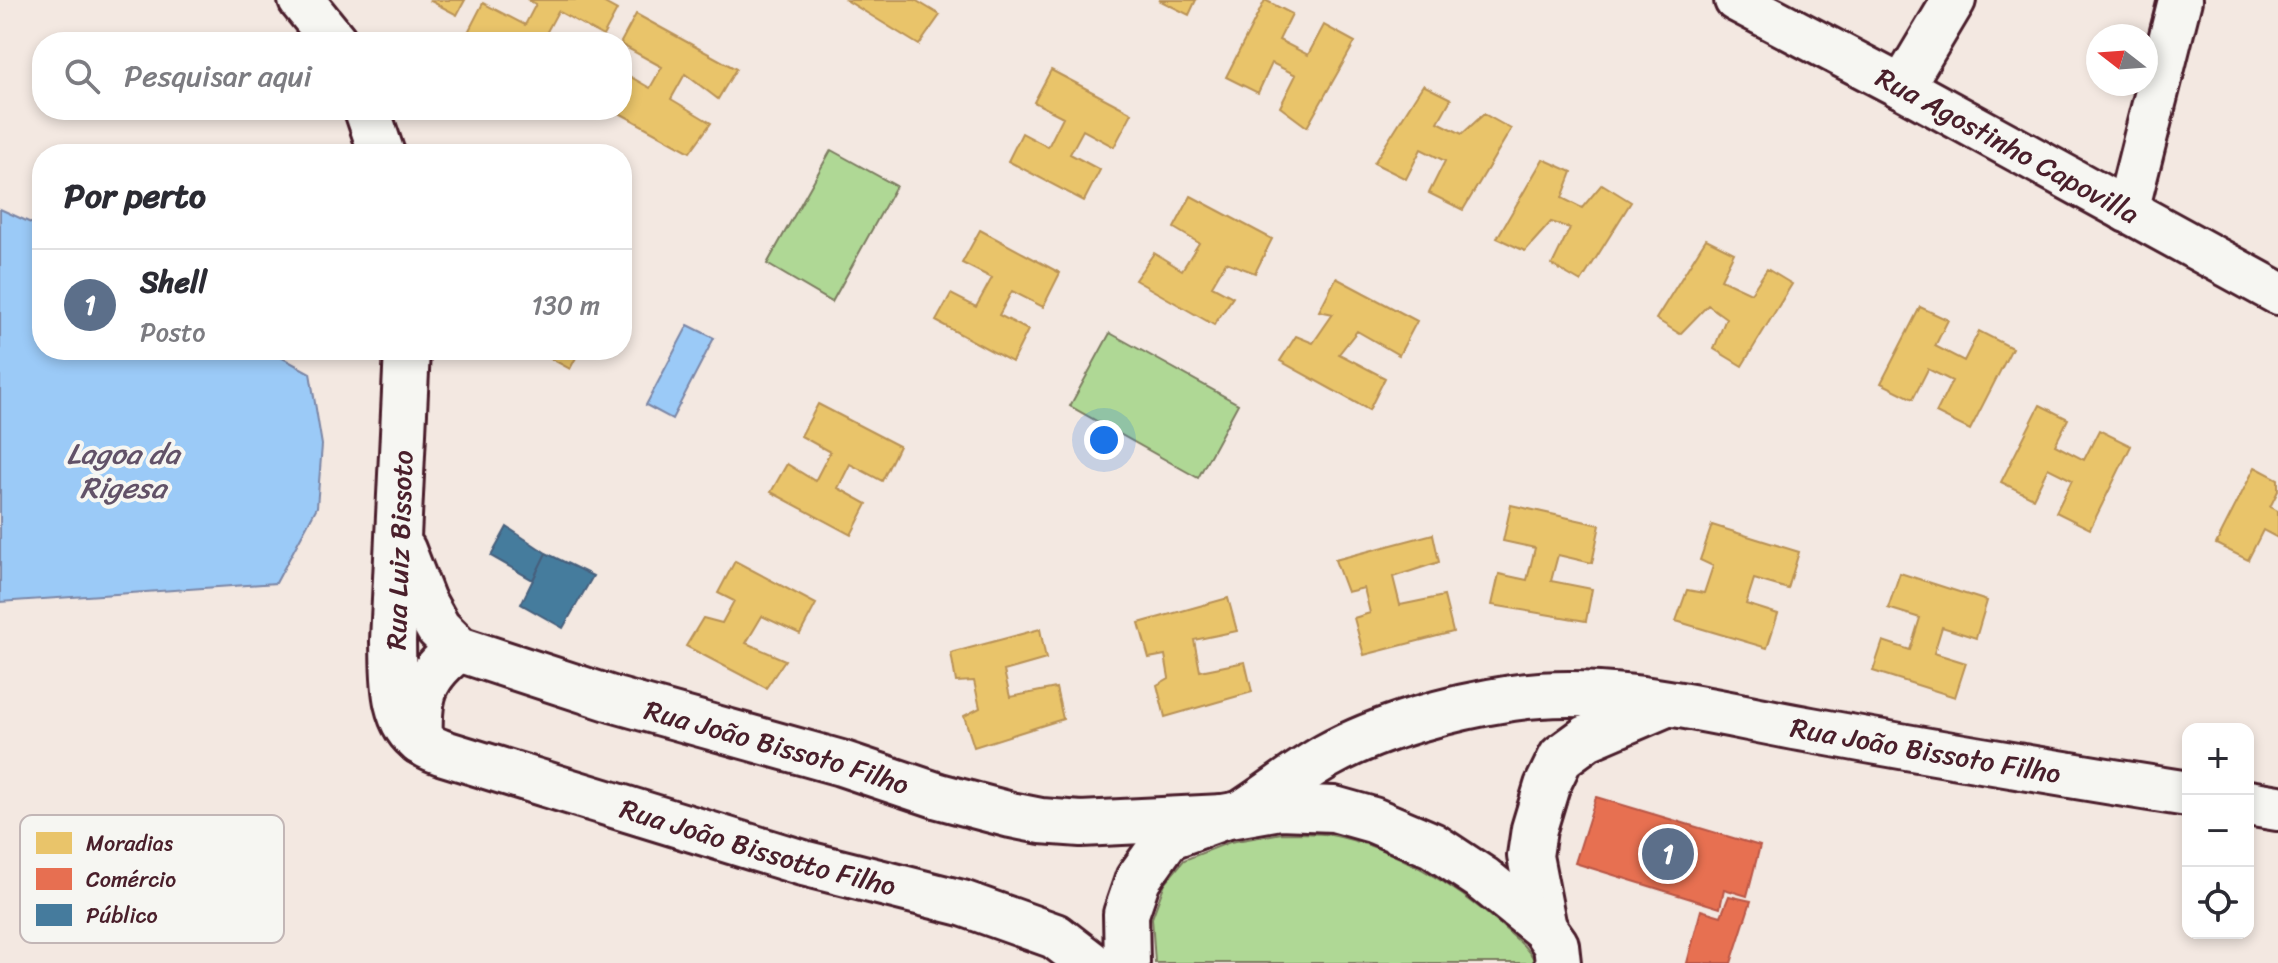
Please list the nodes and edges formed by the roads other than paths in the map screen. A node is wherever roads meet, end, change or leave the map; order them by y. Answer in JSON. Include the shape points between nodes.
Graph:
{"nodes":[{"id":1,"x":301,"y":0,"type":"edge"},
{"id":2,"x":1736,"y":0,"type":"edge"},
{"id":3,"x":1954,"y":0,"type":"edge"},
{"id":4,"x":2180,"y":0,"type":"edge"},
{"id":5,"x":327,"y":32,"type":"edge"},
{"id":6,"x":1902,"y":87,"type":"junction"},
{"id":7,"x":370,"y":120,"type":"edge"},
{"id":8,"x":379,"y":144,"type":"edge"},
{"id":9,"x":2127,"y":211,"type":"junction"},
{"id":10,"x":2278,"y":293,"type":"edge"},
{"id":11,"x":407,"y":360,"type":"edge"},
{"id":12,"x":400,"y":540,"type":"junction"},
{"id":13,"x":459,"y":649,"type":"junction"},
{"id":14,"x":1665,"y":704,"type":"junction"},
{"id":15,"x":420,"y":742,"type":"junction"},
{"id":16,"x":2182,"y":793,"type":"edge"},
{"id":17,"x":2254,"y":804,"type":"edge"},
{"id":18,"x":2278,"y":808,"type":"edge"},
{"id":19,"x":1232,"y":815,"type":"junction"},
{"id":20,"x":1560,"y":950,"type":"edge"},
{"id":21,"x":1090,"y":963,"type":"edge"},
{"id":22,"x":1127,"y":963,"type":"edge"}],
"edges":[{"from":1,"to":5,"type":"main road"},
{"from":2,"to":6,"type":"street","name":"Rua Agostinho Capovilla"},
{"from":3,"to":6,"type":"street"},
{"from":4,"to":9,"type":"street"},
{"from":6,"to":9,"type":"street","name":"Rua Agostinho Capovilla"},
{"from":7,"to":8,"type":"main road"},
{"from":9,"to":10,"type":"street","name":"Rua Agostinho Capovilla"},
{"from":11,"to":12,"type":"main road","name":"Rua Luiz Bissoto"},
{"from":12,"to":13,"type":"main road","via":[[423,601],[438,628]]},
{"from":12,"to":15,"type":"main road","name":"Rua Luiz Bissoto","via":[[394,672],[400,714]]},
{"from":13,"to":15,"type":"main road","via":[[431,673],[423,693]]},
{"from":13,"to":19,"type":"main road","name":"Rua João Bissoto Filho","via":[[1011,815],[1081,824]]},
{"from":14,"to":16,"type":"main road","name":"Rua João Bissoto Filho"},
{"from":14,"to":19,"type":"main road","name":"Rua João Bissoto Filho","via":[[1580,692],[1511,698],[1444,713],[1328,756]]},
{"from":14,"to":20,"type":"main road","name":"Rua João Bissoto Filho","via":[[1587,738],[1561,757],[1547,786],[1530,856]]},
{"from":15,"to":21,"type":"main road","name":"Rua João Bissotto Filho","via":[[788,859],[962,903],[1055,936]]},
{"from":17,"to":18,"type":"main road"},
{"from":19,"to":20,"type":"main road","name":"Rua João Bissoto Filho","via":[[1280,807],[1334,809],[1373,820],[1432,845],[1482,878]]},
{"from":19,"to":22,"type":"main road","name":"Rua João Bissoto Filho","via":[[1168,837],[1138,879],[1126,914]]}]}
